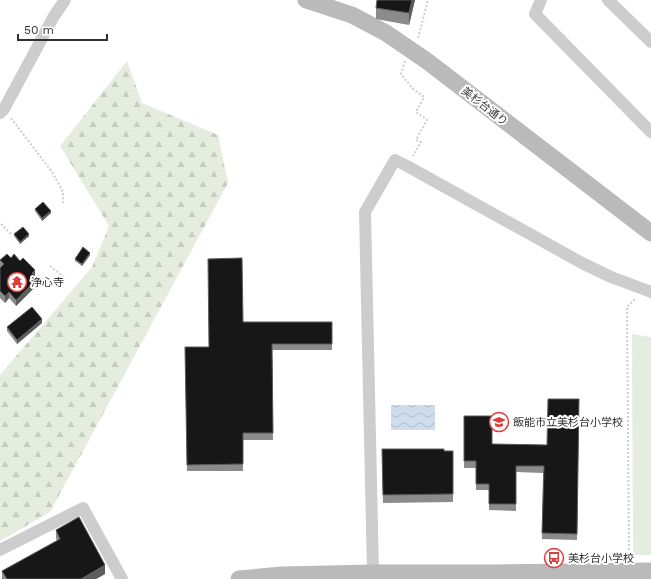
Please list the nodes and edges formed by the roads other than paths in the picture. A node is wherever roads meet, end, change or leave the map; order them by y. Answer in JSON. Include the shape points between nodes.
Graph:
{"nodes":[{"id":1,"x":65,"y":0,"type":"edge"},
{"id":2,"x":306,"y":0,"type":"edge"},
{"id":3,"x":541,"y":0,"type":"edge"},
{"id":4,"x":608,"y":0,"type":"edge"},
{"id":5,"x":651,"y":42,"type":"edge"},
{"id":6,"x":2,"y":111,"type":"edge"},
{"id":7,"x":651,"y":132,"type":"edge"},
{"id":8,"x":651,"y":233,"type":"edge"},
{"id":9,"x":648,"y":291,"type":"edge"},
{"id":10,"x":0,"y":550,"type":"edge"},
{"id":11,"x":651,"y":571,"type":"edge"},
{"id":12,"x":373,"y":573,"type":"junction"},
{"id":13,"x":491,"y":576,"type":"edge"},
{"id":14,"x":122,"y":579,"type":"edge"},
{"id":15,"x":239,"y":579,"type":"edge"}],
"edges":[{"from":1,"to":6,"type":"street"},
{"from":2,"to":8,"type":"street","name":"美杉台通り","via":[[352,15],[386,33],[427,61]]},
{"from":3,"to":7,"type":"street","via":[[535,14]]},
{"from":4,"to":5,"type":"street"},
{"from":9,"to":12,"type":"street","via":[[582,263],[395,160],[365,212]]},
{"from":10,"to":14,"type":"street","via":[[83,508]]},
{"from":11,"to":13,"type":"street"},
{"from":12,"to":13,"type":"street"},
{"from":12,"to":15,"type":"street","via":[[282,575]]}]}
